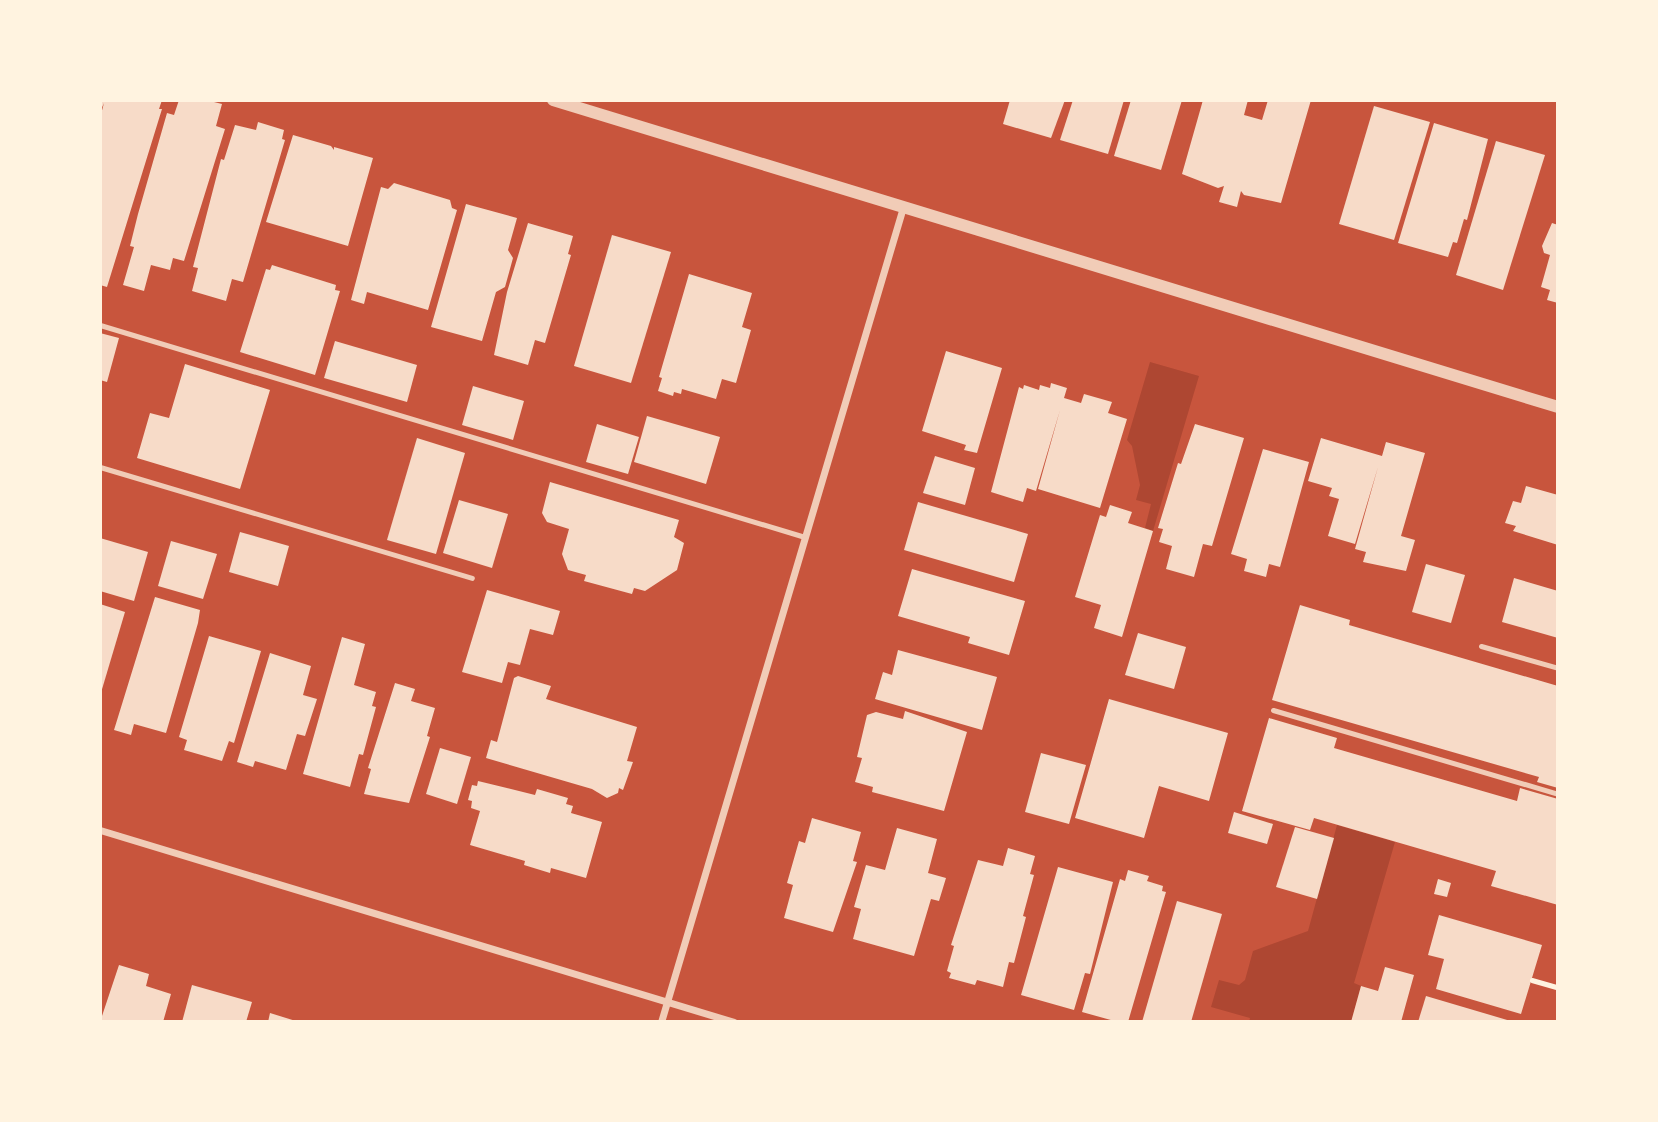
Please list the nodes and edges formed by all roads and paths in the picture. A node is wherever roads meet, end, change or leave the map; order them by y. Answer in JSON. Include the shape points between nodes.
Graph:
{"nodes":[{"id":1,"x":553,"y":100,"type":"edge"},
{"id":2,"x":903,"y":207,"type":"junction"},
{"id":3,"x":100,"y":325,"type":"edge"},
{"id":4,"x":1558,"y":407,"type":"edge"},
{"id":5,"x":100,"y":467,"type":"edge"},
{"id":6,"x":805,"y":537,"type":"junction"},
{"id":7,"x":472,"y":578,"type":"dead end"},
{"id":8,"x":1481,"y":646,"type":"dead end"},
{"id":9,"x":1558,"y":668,"type":"edge"},
{"id":10,"x":1273,"y":710,"type":"dead end"},
{"id":11,"x":1558,"y":794,"type":"edge"},
{"id":12,"x":100,"y":830,"type":"edge"},
{"id":13,"x":1532,"y":980,"type":"dead end"},
{"id":14,"x":1556,"y":987,"type":"dead end"},
{"id":15,"x":667,"y":1002,"type":"junction"},
{"id":16,"x":661,"y":1022,"type":"edge"},
{"id":17,"x":734,"y":1022,"type":"edge"}],
"edges":[{"from":1,"to":2,"type":"street"},
{"from":2,"to":4,"type":"street"},
{"from":2,"to":6,"type":"street"},
{"from":3,"to":6,"type":"lane"},
{"from":5,"to":7,"type":"lane"},
{"from":6,"to":15,"type":"street"},
{"from":8,"to":9,"type":"lane"},
{"from":10,"to":11,"type":"lane"},
{"from":12,"to":15,"type":"street"},
{"from":13,"to":14,"type":"path"},
{"from":15,"to":16,"type":"street"},
{"from":15,"to":17,"type":"street"}]}
